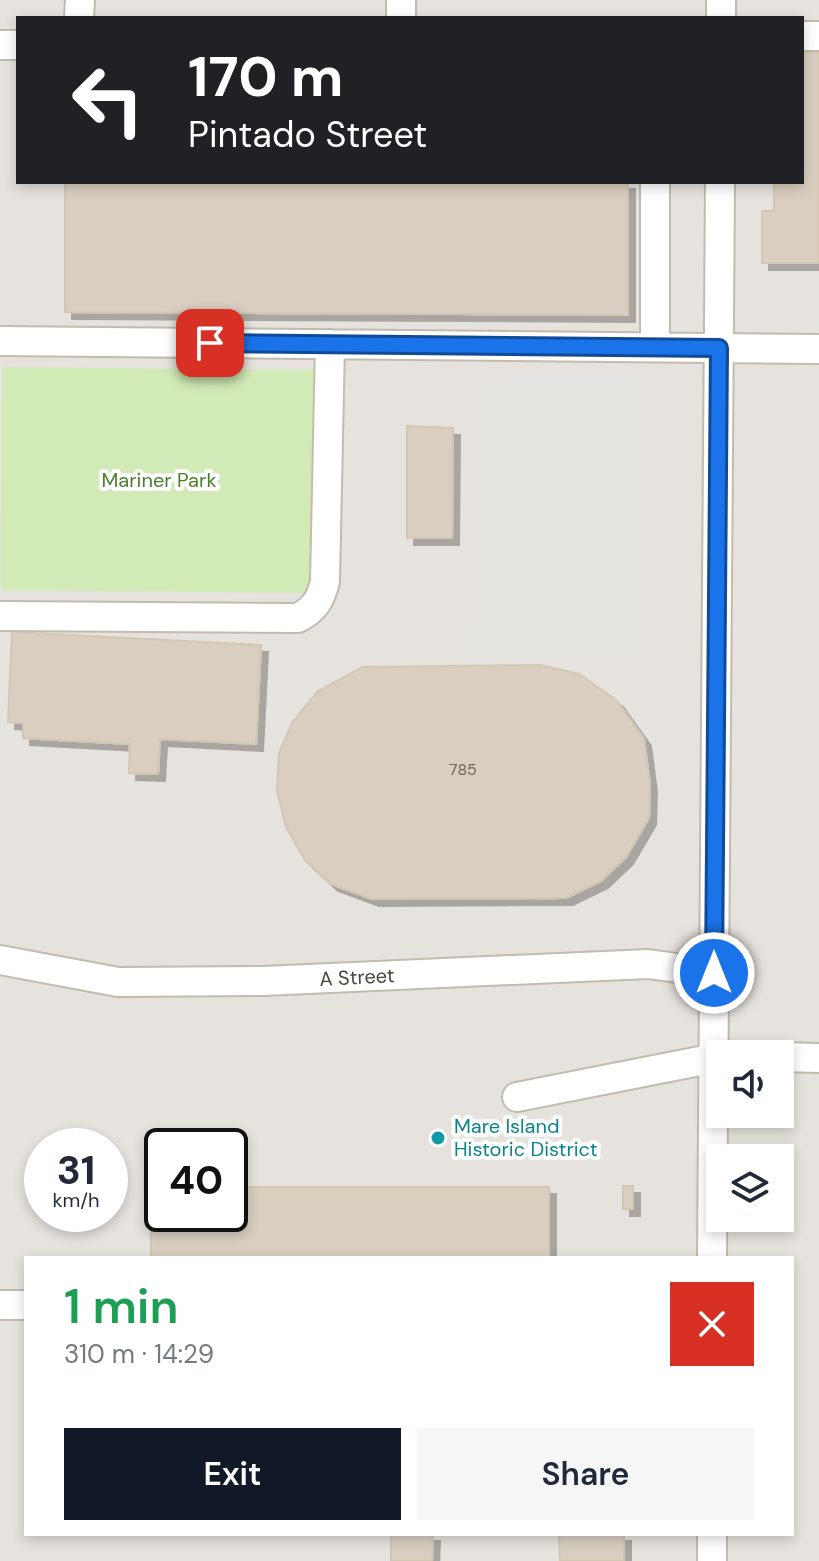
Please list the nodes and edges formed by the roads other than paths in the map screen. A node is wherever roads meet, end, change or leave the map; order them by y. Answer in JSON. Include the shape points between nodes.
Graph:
{"nodes":[{"id":1,"x":655,"y":184,"type":"edge"},
{"id":2,"x":720,"y":184,"type":"edge"},
{"id":3,"x":0,"y":341,"type":"edge"},
{"id":4,"x":330,"y":344,"type":"junction"},
{"id":5,"x":655,"y":347,"type":"junction"},
{"id":6,"x":719,"y":348,"type":"junction"},
{"id":7,"x":819,"y":349,"type":"edge"},
{"id":8,"x":0,"y":616,"type":"edge"},
{"id":9,"x":0,"y":960,"type":"edge"},
{"id":10,"x":714,"y":973,"type":"junction"},
{"id":11,"x":716,"y":1040,"type":"edge"},
{"id":12,"x":794,"y":1057,"type":"edge"},
{"id":13,"x":819,"y":1058,"type":"edge"},
{"id":14,"x":706,"y":1059,"type":"edge"},
{"id":15,"x":517,"y":1097,"type":"dead end"},
{"id":16,"x":715,"y":1128,"type":"edge"},
{"id":17,"x":712,"y":1256,"type":"edge"},
{"id":18,"x":0,"y":1305,"type":"edge"},
{"id":19,"x":24,"y":1305,"type":"edge"},
{"id":20,"x":712,"y":1536,"type":"edge"},
{"id":21,"x":712,"y":1561,"type":"edge"}],
"edges":[{"from":1,"to":5,"type":"street"},
{"from":2,"to":6,"type":"street"},
{"from":3,"to":4,"type":"street"},
{"from":4,"to":5,"type":"street"},
{"from":4,"to":8,"type":"street","via":[[325,581],[322,597],[311,611],[298,618]]},
{"from":5,"to":6,"type":"street"},
{"from":6,"to":7,"type":"street"},
{"from":6,"to":10,"type":"street"},
{"from":9,"to":10,"type":"street","name":"A Street","via":[[118,982],[648,964]]},
{"from":10,"to":11,"type":"street"},
{"from":12,"to":13,"type":"street"},
{"from":14,"to":15,"type":"street"},
{"from":16,"to":17,"type":"street"},
{"from":18,"to":19,"type":"street"},
{"from":20,"to":21,"type":"street"}]}
